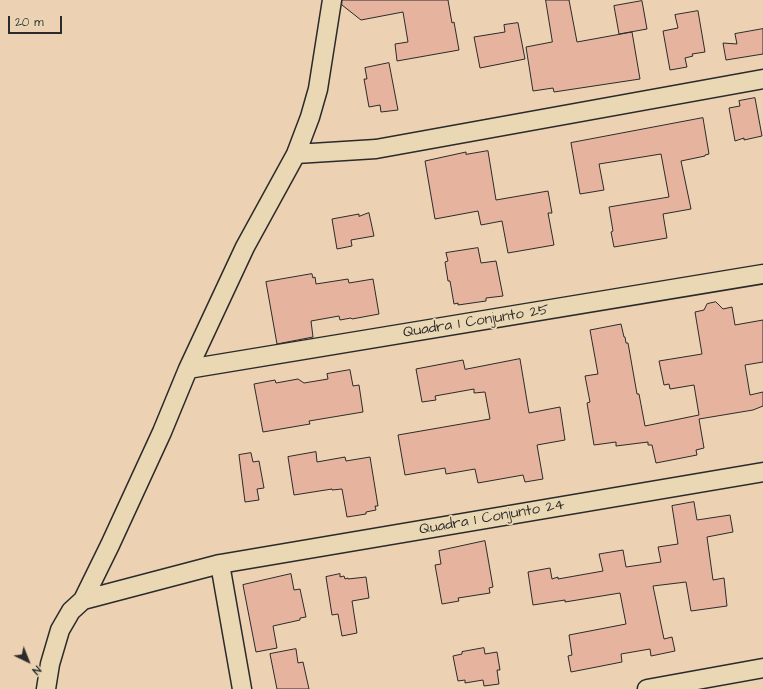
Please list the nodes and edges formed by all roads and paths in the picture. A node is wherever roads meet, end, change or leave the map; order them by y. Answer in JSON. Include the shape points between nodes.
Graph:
{"nodes":[{"id":1,"x":332,"y":0,"type":"edge"},
{"id":2,"x":763,"y":79,"type":"edge"},
{"id":3,"x":296,"y":154,"type":"junction"},
{"id":4,"x":763,"y":274,"type":"edge"},
{"id":5,"x":188,"y":369,"type":"junction"},
{"id":6,"x":763,"y":472,"type":"edge"},
{"id":7,"x":220,"y":564,"type":"junction"},
{"id":8,"x":83,"y":600,"type":"junction"},
{"id":9,"x":763,"y":668,"type":"edge"},
{"id":10,"x":46,"y":689,"type":"edge"},
{"id":11,"x":242,"y":689,"type":"edge"},
{"id":12,"x":647,"y":689,"type":"edge"}],
"edges":[{"from":1,"to":3,"type":"street","via":[[318,90]]},
{"from":2,"to":3,"type":"street","via":[[376,149]]},
{"from":3,"to":5,"type":"street","via":[[245,247]]},
{"from":4,"to":5,"type":"street","name":"Quadra 1 Conjunto 25"},
{"from":5,"to":8,"type":"street","via":[[131,501]]},
{"from":6,"to":7,"type":"street","name":"Quadra 1 Conjunto 24"},
{"from":7,"to":8,"type":"street","name":"Quadra 1 Conjunto 24"},
{"from":7,"to":11,"type":"street"},
{"from":8,"to":10,"type":"street","via":[[71,611],[60,630]]},
{"from":9,"to":12,"type":"street"}]}
